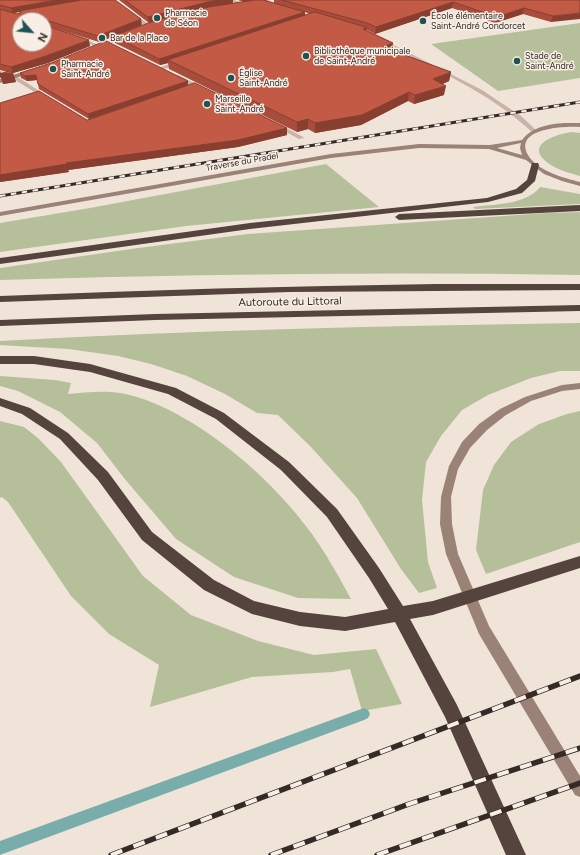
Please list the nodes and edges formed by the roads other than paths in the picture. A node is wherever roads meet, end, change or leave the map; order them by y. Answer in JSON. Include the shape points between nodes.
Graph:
{"nodes":[{"id":1,"x":113,"y":0,"type":"edge"},
{"id":2,"x":230,"y":0,"type":"edge"},
{"id":3,"x":243,"y":4,"type":"junction"},
{"id":4,"x":250,"y":4,"type":"edge"},
{"id":5,"x":232,"y":6,"type":"edge"},
{"id":6,"x":156,"y":24,"type":"edge"},
{"id":7,"x":149,"y":26,"type":"junction"},
{"id":8,"x":144,"y":28,"type":"edge"},
{"id":9,"x":133,"y":33,"type":"edge"},
{"id":10,"x":72,"y":37,"type":"edge"},
{"id":11,"x":376,"y":38,"type":"edge"},
{"id":12,"x":109,"y":43,"type":"junction"},
{"id":13,"x":100,"y":46,"type":"junction"},
{"id":14,"x":114,"y":46,"type":"edge"},
{"id":15,"x":89,"y":50,"type":"edge"},
{"id":16,"x":187,"y":60,"type":"edge"},
{"id":17,"x":154,"y":65,"type":"edge"},
{"id":18,"x":161,"y":68,"type":"junction"},
{"id":19,"x":36,"y":70,"type":"edge"},
{"id":20,"x":0,"y":73,"type":"edge"},
{"id":21,"x":14,"y":77,"type":"junction"},
{"id":22,"x":0,"y":81,"type":"edge"},
{"id":23,"x":197,"y":86,"type":"junction"},
{"id":24,"x":189,"y":89,"type":"edge"},
{"id":25,"x":213,"y":94,"type":"edge"},
{"id":26,"x":54,"y":102,"type":"edge"},
{"id":27,"x":267,"y":121,"type":"edge"},
{"id":28,"x":580,"y":124,"type":"edge"},
{"id":29,"x":534,"y":132,"type":"junction"},
{"id":30,"x":302,"y":138,"type":"dead end"},
{"id":31,"x":524,"y":141,"type":"junction"},
{"id":32,"x":490,"y":147,"type":"junction"},
{"id":33,"x":531,"y":162,"type":"junction"},
{"id":34,"x":580,"y":184,"type":"edge"},
{"id":35,"x":580,"y":208,"type":"edge"},
{"id":36,"x":0,"y":214,"type":"edge"},
{"id":37,"x":250,"y":226,"type":"junction"},
{"id":38,"x":0,"y":261,"type":"edge"},
{"id":39,"x":580,"y":287,"type":"edge"},
{"id":40,"x":0,"y":299,"type":"edge"},
{"id":41,"x":580,"y":308,"type":"edge"},
{"id":42,"x":0,"y":324,"type":"edge"},
{"id":43,"x":0,"y":360,"type":"edge"},
{"id":44,"x":580,"y":386,"type":"edge"},
{"id":45,"x":0,"y":402,"type":"edge"},
{"id":46,"x":580,"y":562,"type":"edge"},
{"id":47,"x":580,"y":790,"type":"edge"},
{"id":48,"x":516,"y":855,"type":"edge"}],
"edges":[{"from":1,"to":7,"type":"street"},
{"from":2,"to":3,"type":"street"},
{"from":3,"to":4,"type":"main road"},
{"from":3,"to":5,"type":"main road"},
{"from":6,"to":7,"type":"main road"},
{"from":7,"to":8,"type":"main road"},
{"from":9,"to":12,"type":"main road"},
{"from":10,"to":13,"type":"street"},
{"from":11,"to":29,"type":"street","via":[[480,91],[519,117]]},
{"from":12,"to":13,"type":"main road"},
{"from":12,"to":14,"type":"street"},
{"from":13,"to":15,"type":"main road"},
{"from":16,"to":18,"type":"street"},
{"from":17,"to":18,"type":"street"},
{"from":18,"to":23,"type":"street"},
{"from":19,"to":21,"type":"main road"},
{"from":20,"to":21,"type":"street"},
{"from":21,"to":22,"type":"main road"},
{"from":21,"to":26,"type":"street"},
{"from":23,"to":24,"type":"street"},
{"from":23,"to":25,"type":"street"},
{"from":27,"to":30,"type":"street"},
{"from":28,"to":29,"type":"main road","via":[[546,127]]},
{"from":29,"to":31,"type":"main road"},
{"from":31,"to":32,"type":"main road","name":"Traverse du Pradel"},
{"from":31,"to":33,"type":"main road","via":[[522,147]]},
{"from":32,"to":33,"type":"main road","name":"Traverse du Pradel"},
{"from":32,"to":36,"type":"main road","name":"Traverse du Pradel","via":[[419,146],[332,156]]},
{"from":33,"to":34,"type":"main road","name":"Traverse du Pradel","via":[[551,175]]},
{"from":33,"to":37,"type":"highway","via":[[530,181],[519,191],[488,200]]},
{"from":35,"to":37,"type":"highway"},
{"from":37,"to":38,"type":"highway"},
{"from":39,"to":40,"type":"highway","name":"Autoroute du Littoral","via":[[424,286]]},
{"from":41,"to":42,"type":"highway","name":"Autoroute du Littoral","via":[[163,316]]},
{"from":43,"to":48,"type":"highway","via":[[34,360],[90,368],[172,391],[220,416],[285,466],[332,513],[398,612],[451,711]]},
{"from":44,"to":47,"type":"main road","via":[[562,388],[528,399],[503,412],[483,427],[466,445],[453,469],[446,497],[446,524],[452,554],[484,630]]},
{"from":45,"to":46,"type":"highway","via":[[26,410],[64,436],[103,476],[147,536],[209,584],[252,607],[300,619],[345,624],[433,608]]}]}
